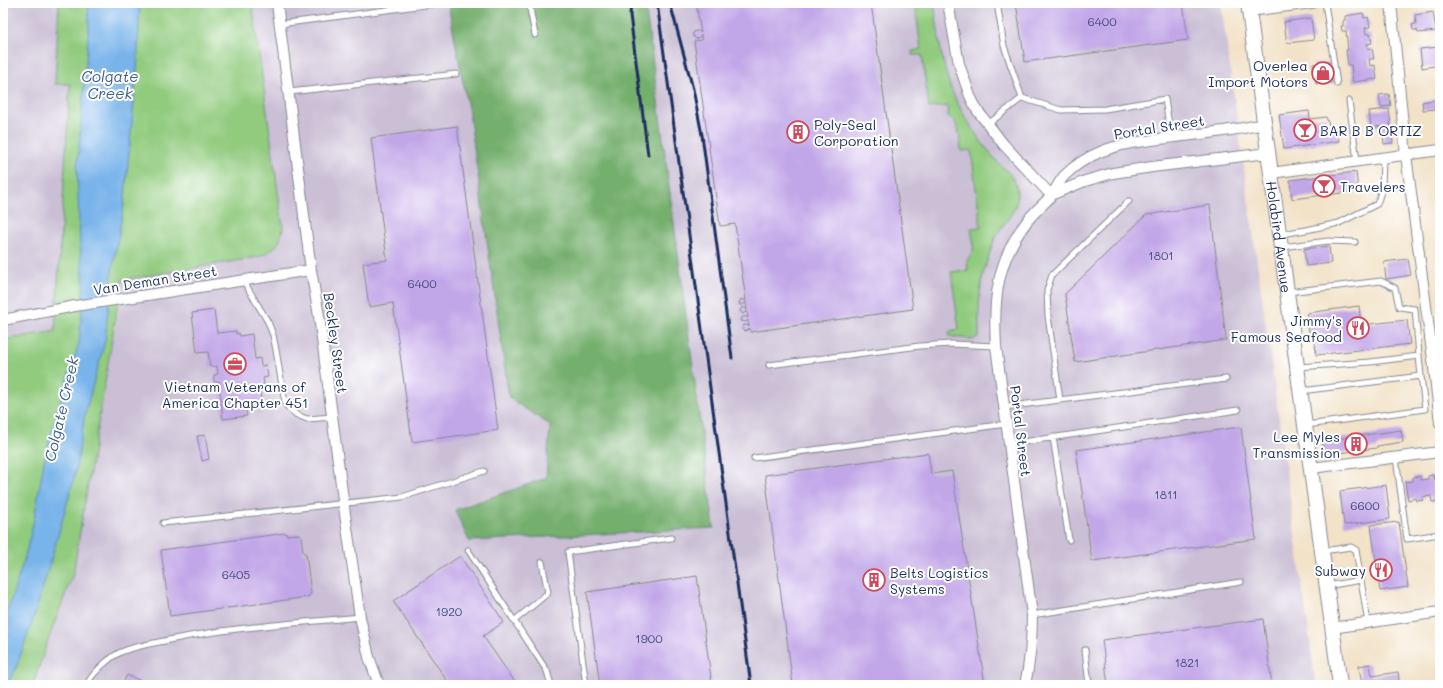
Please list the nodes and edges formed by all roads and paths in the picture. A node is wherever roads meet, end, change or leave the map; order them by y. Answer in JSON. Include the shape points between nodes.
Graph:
{"nodes":[{"id":1,"x":277,"y":3,"type":"edge"},
{"id":2,"x":440,"y":3,"type":"edge"},
{"id":3,"x":529,"y":3,"type":"edge"},
{"id":4,"x":948,"y":3,"type":"edge"},
{"id":5,"x":998,"y":3,"type":"edge"},
{"id":6,"x":1312,"y":3,"type":"edge"},
{"id":7,"x":1325,"y":3,"type":"edge"},
{"id":8,"x":1391,"y":3,"type":"edge"},
{"id":9,"x":1249,"y":7,"type":"edge"},
{"id":10,"x":280,"y":24,"type":"junction"},
{"id":11,"x":535,"y":35,"type":"dead end"},
{"id":12,"x":456,"y":74,"type":"dead end"},
{"id":13,"x":1337,"y":84,"type":"dead end"},
{"id":14,"x":289,"y":92,"type":"junction"},
{"id":15,"x":1022,"y":98,"type":"junction"},
{"id":16,"x":1349,"y":101,"type":"dead end"},
{"id":17,"x":988,"y":124,"type":"junction"},
{"id":18,"x":1264,"y":124,"type":"junction"},
{"id":19,"x":1171,"y":138,"type":"junction"},
{"id":20,"x":1440,"y":150,"type":"edge"},
{"id":21,"x":1268,"y":153,"type":"junction"},
{"id":22,"x":1406,"y":154,"type":"junction"},
{"id":23,"x":1383,"y":158,"type":"junction"},
{"id":24,"x":1357,"y":161,"type":"junction"},
{"id":25,"x":1271,"y":173,"type":"junction"},
{"id":26,"x":1051,"y":195,"type":"junction"},
{"id":27,"x":1129,"y":201,"type":"dead end"},
{"id":28,"x":1280,"y":241,"type":"junction"},
{"id":29,"x":1355,"y":242,"type":"dead end"},
{"id":30,"x":311,"y":270,"type":"junction"},
{"id":31,"x":243,"y":280,"type":"junction"},
{"id":32,"x":1287,"y":292,"type":"junction"},
{"id":33,"x":3,"y":320,"type":"edge"},
{"id":34,"x":996,"y":346,"type":"junction"},
{"id":35,"x":1419,"y":356,"type":"junction"},
{"id":36,"x":769,"y":365,"type":"dead end"},
{"id":37,"x":1437,"y":366,"type":"edge"},
{"id":38,"x":1297,"y":367,"type":"junction"},
{"id":39,"x":1421,"y":376,"type":"junction"},
{"id":40,"x":1226,"y":378,"type":"dead end"},
{"id":41,"x":1300,"y":392,"type":"junction"},
{"id":42,"x":1060,"y":400,"type":"junction"},
{"id":43,"x":3,"y":401,"type":"edge"},
{"id":44,"x":1004,"y":407,"type":"junction"},
{"id":45,"x":1238,"y":410,"type":"dead end"},
{"id":46,"x":3,"y":415,"type":"edge"},
{"id":47,"x":332,"y":417,"type":"junction"},
{"id":48,"x":1440,"y":423,"type":"edge"},
{"id":49,"x":1006,"y":424,"type":"junction"},
{"id":50,"x":1305,"y":426,"type":"junction"},
{"id":51,"x":1053,"y":437,"type":"junction"},
{"id":52,"x":1009,"y":444,"type":"junction"},
{"id":53,"x":1440,"y":452,"type":"edge"},
{"id":54,"x":754,"y":458,"type":"dead end"},
{"id":55,"x":1396,"y":458,"type":"junction"},
{"id":56,"x":1311,"y":468,"type":"junction"},
{"id":57,"x":484,"y":471,"type":"dead end"},
{"id":58,"x":343,"y":504,"type":"junction"},
{"id":59,"x":163,"y":523,"type":"dead end"},
{"id":60,"x":1440,"y":534,"type":"edge"},
{"id":61,"x":671,"y":538,"type":"dead end"},
{"id":62,"x":1069,"y":540,"type":"dead end"},
{"id":63,"x":468,"y":550,"type":"dead end"},
{"id":64,"x":1322,"y":552,"type":"junction"},
{"id":65,"x":542,"y":562,"type":"dead end"},
{"id":66,"x":1361,"y":580,"type":"junction"},
{"id":67,"x":1241,"y":582,"type":"dead end"},
{"id":68,"x":1327,"y":586,"type":"junction"},
{"id":69,"x":1440,"y":612,"type":"edge"},
{"id":70,"x":1032,"y":615,"type":"junction"},
{"id":71,"x":360,"y":617,"type":"junction"},
{"id":72,"x":514,"y":621,"type":"junction"},
{"id":73,"x":1368,"y":623,"type":"junction"},
{"id":74,"x":1332,"y":628,"type":"junction"},
{"id":75,"x":1085,"y":650,"type":"dead end"},
{"id":76,"x":87,"y":685,"type":"edge"},
{"id":77,"x":379,"y":685,"type":"edge"},
{"id":78,"x":551,"y":685,"type":"edge"},
{"id":79,"x":586,"y":685,"type":"edge"},
{"id":80,"x":1025,"y":685,"type":"edge"},
{"id":81,"x":1090,"y":685,"type":"edge"},
{"id":82,"x":1340,"y":685,"type":"edge"}],
"edges":[{"from":1,"to":10,"type":"street","name":"Beckley Street"},
{"from":2,"to":10,"type":"lane"},
{"from":3,"to":11,"type":"lane"},
{"from":4,"to":17,"type":"street","via":[[959,64],[970,96]]},
{"from":5,"to":15,"type":"lane","via":[[1004,46]]},
{"from":6,"to":9,"type":"street"},
{"from":7,"to":13,"type":"lane"},
{"from":8,"to":22,"type":"street"},
{"from":9,"to":18,"type":"main road","name":"Holabird Avenue"},
{"from":10,"to":14,"type":"street","name":"Beckley Street"},
{"from":12,"to":14,"type":"lane"},
{"from":14,"to":30,"type":"street","name":"Beckley Street"},
{"from":15,"to":17,"type":"lane"},
{"from":15,"to":19,"type":"lane","via":[[1061,110],[1105,109],[1166,99]]},
{"from":16,"to":24,"type":"lane"},
{"from":17,"to":26,"type":"street"},
{"from":18,"to":19,"type":"street","name":"Portal Street"},
{"from":18,"to":21,"type":"main road","name":"Holabird Avenue"},
{"from":19,"to":26,"type":"street","name":"Portal Street","via":[[1134,142],[1099,152],[1064,176]]},
{"from":20,"to":22,"type":"street"},
{"from":21,"to":25,"type":"main road","name":"Holabird Avenue"},
{"from":21,"to":26,"type":"street","name":"Portal Street","via":[[1113,173]]},
{"from":22,"to":23,"type":"street"},
{"from":22,"to":37,"type":"street"},
{"from":23,"to":24,"type":"street"},
{"from":23,"to":28,"type":"lane","via":[[1382,189],[1377,204],[1339,223],[1306,230]]},
{"from":24,"to":25,"type":"street"},
{"from":25,"to":28,"type":"main road","name":"Holabird Avenue"},
{"from":26,"to":34,"type":"street","name":"Portal Street","via":[[1028,220],[1016,238],[998,280],[995,302]]},
{"from":27,"to":42,"type":"lane","via":[[1052,275],[1049,281],[1046,290],[1048,316]]},
{"from":28,"to":29,"type":"lane"},
{"from":28,"to":32,"type":"main road","name":"Holabird Avenue"},
{"from":30,"to":31,"type":"street","name":"Van Deman Street"},
{"from":30,"to":47,"type":"street","name":"Beckley Street"},
{"from":31,"to":33,"type":"street","name":"Van Deman Street"},
{"from":31,"to":47,"type":"lane","via":[[273,335],[288,408],[307,419]]},
{"from":32,"to":35,"type":"lane","via":[[1381,281],[1395,288],[1399,307],[1415,309]]},
{"from":32,"to":38,"type":"main road","name":"Holabird Avenue"},
{"from":34,"to":36,"type":"lane","via":[[920,346]]},
{"from":34,"to":44,"type":"street","name":"Portal Street"},
{"from":35,"to":38,"type":"lane"},
{"from":35,"to":39,"type":"lane"},
{"from":37,"to":48,"type":"street"},
{"from":38,"to":41,"type":"main road","name":"Holabird Avenue"},
{"from":39,"to":41,"type":"lane"},
{"from":39,"to":50,"type":"lane","via":[[1425,409]]},
{"from":40,"to":42,"type":"lane"},
{"from":41,"to":50,"type":"main road","name":"Holabird Avenue"},
{"from":42,"to":44,"type":"lane"},
{"from":43,"to":46,"type":"path"},
{"from":44,"to":49,"type":"street","name":"Portal Street"},
{"from":45,"to":51,"type":"lane"},
{"from":47,"to":58,"type":"street","name":"Beckley Street"},
{"from":49,"to":52,"type":"street","name":"Portal Street"},
{"from":49,"to":54,"type":"lane"},
{"from":50,"to":56,"type":"main road","name":"Holabird Avenue"},
{"from":51,"to":52,"type":"lane"},
{"from":51,"to":62,"type":"lane"},
{"from":52,"to":70,"type":"street","name":"Portal Street"},
{"from":53,"to":55,"type":"street"},
{"from":55,"to":56,"type":"street"},
{"from":55,"to":60,"type":"lane","via":[[1407,539]]},
{"from":56,"to":64,"type":"main road","name":"Holabird Avenue"},
{"from":57,"to":58,"type":"lane","via":[[402,498]]},
{"from":58,"to":59,"type":"lane"},
{"from":58,"to":71,"type":"street","name":"Beckley Street"},
{"from":61,"to":79,"type":"lane","via":[[568,552]]},
{"from":63,"to":72,"type":"lane"},
{"from":64,"to":66,"type":"lane","via":[[1351,547],[1356,550]]},
{"from":64,"to":68,"type":"main road","name":"Holabird Avenue"},
{"from":65,"to":72,"type":"lane","via":[[548,593]]},
{"from":66,"to":68,"type":"lane"},
{"from":66,"to":73,"type":"lane"},
{"from":67,"to":70,"type":"lane"},
{"from":68,"to":74,"type":"main road","name":"Holabird Avenue"},
{"from":69,"to":73,"type":"street"},
{"from":70,"to":80,"type":"street","name":"Portal Street","via":[[1030,665]]},
{"from":71,"to":76,"type":"lane","via":[[236,629],[140,646],[120,652],[101,666]]},
{"from":71,"to":77,"type":"street","name":"Beckley Street","via":[[369,657]]},
{"from":72,"to":78,"type":"lane","via":[[546,671]]},
{"from":73,"to":74,"type":"street"},
{"from":74,"to":82,"type":"main road","name":"Holabird Avenue"},
{"from":75,"to":81,"type":"lane"}]}
